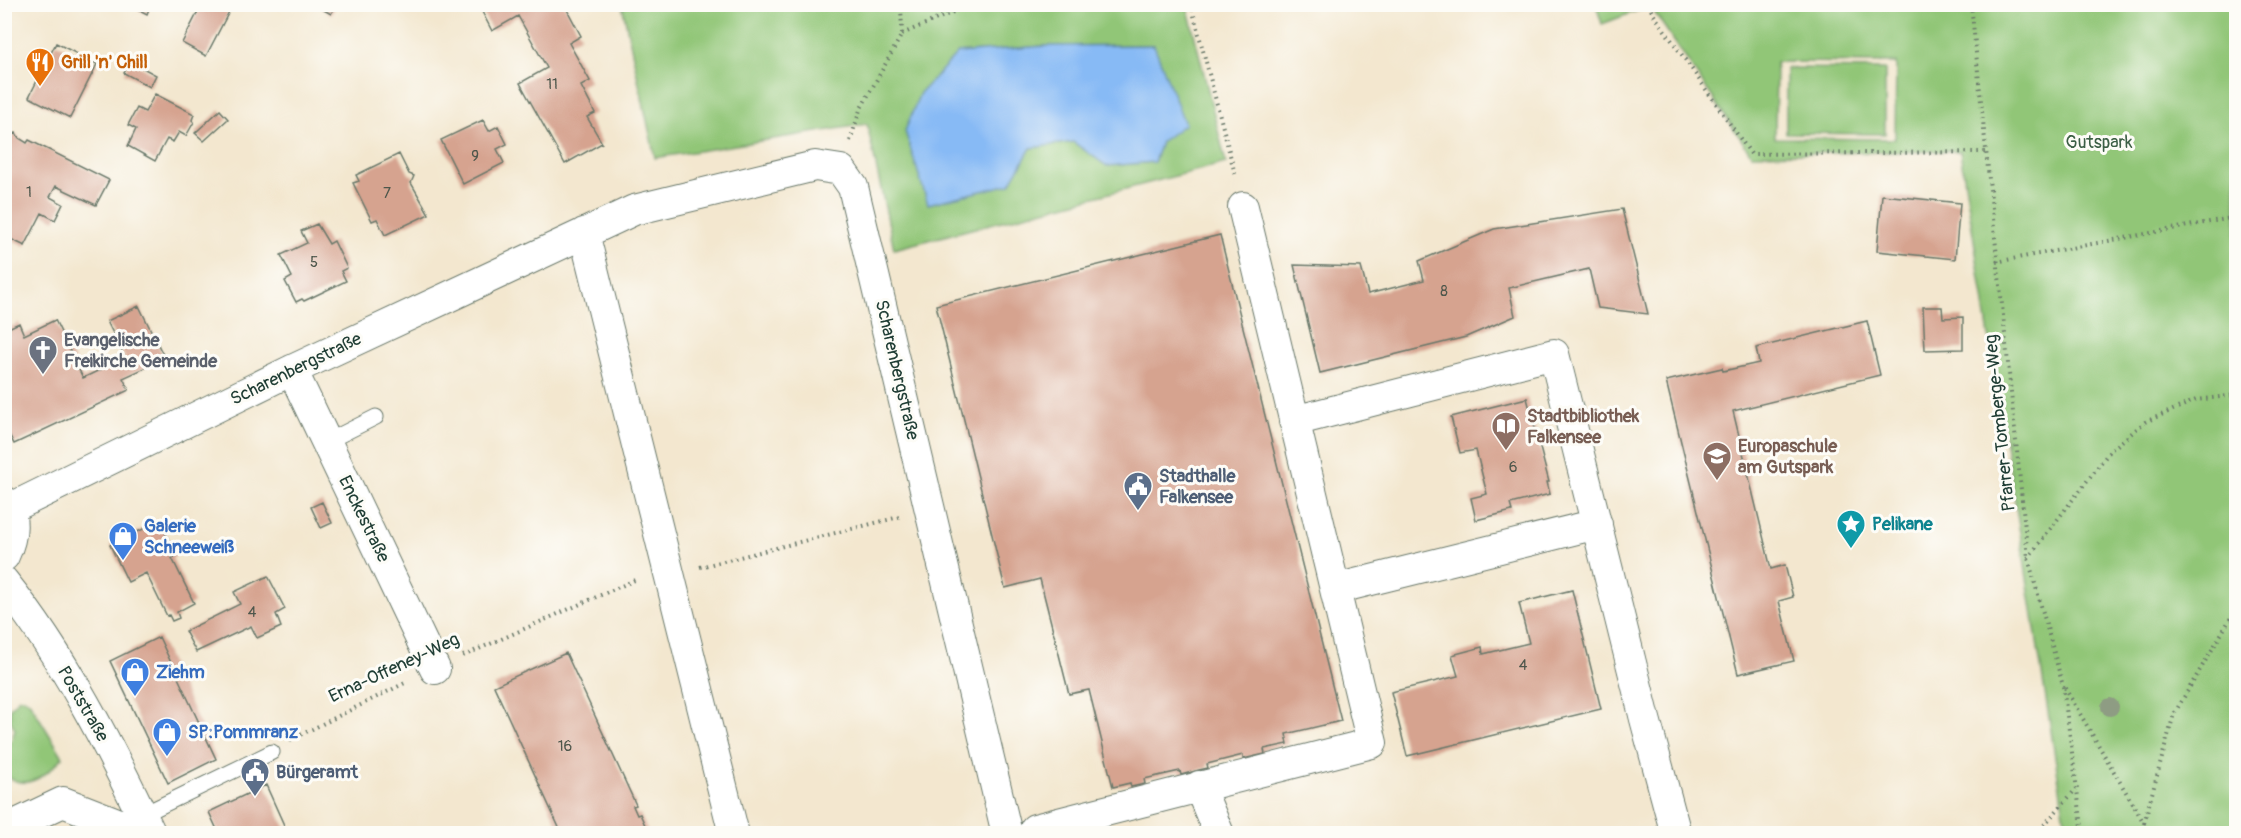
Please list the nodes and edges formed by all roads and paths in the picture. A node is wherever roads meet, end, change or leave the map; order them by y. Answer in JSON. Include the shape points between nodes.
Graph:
{"nodes":[{"id":1,"x":902,"y":4,"type":"edge"},
{"id":2,"x":972,"y":4,"type":"edge"},
{"id":3,"x":1191,"y":4,"type":"edge"},
{"id":4,"x":1649,"y":4,"type":"edge"},
{"id":5,"x":1971,"y":4,"type":"edge"},
{"id":6,"x":902,"y":34,"type":"junction"},
{"id":7,"x":1986,"y":152,"type":"junction"},
{"id":8,"x":841,"y":170,"type":"junction"},
{"id":9,"x":1244,"y":207,"type":"joint"},
{"id":10,"x":2236,"y":217,"type":"edge"},
{"id":11,"x":584,"y":232,"type":"junction"},
{"id":12,"x":1996,"y":262,"type":"junction"},
{"id":13,"x":292,"y":370,"type":"junction"},
{"id":14,"x":2236,"y":395,"type":"edge"},
{"id":15,"x":376,"y":417,"type":"dead end"},
{"id":16,"x":1294,"y":421,"type":"junction"},
{"id":17,"x":326,"y":442,"type":"junction"},
{"id":18,"x":7,"y":505,"type":"edge"},
{"id":19,"x":930,"y":509,"type":"junction"},
{"id":20,"x":1597,"y":524,"type":"junction"},
{"id":21,"x":4,"y":556,"type":"edge"},
{"id":22,"x":2028,"y":558,"type":"junction"},
{"id":23,"x":669,"y":572,"type":"junction"},
{"id":24,"x":4,"y":582,"type":"edge"},
{"id":25,"x":1335,"y":589,"type":"junction"},
{"id":26,"x":2236,"y":609,"type":"edge"},
{"id":27,"x":435,"y":669,"type":"junction"},
{"id":28,"x":2063,"y":686,"type":"junction"},
{"id":29,"x":272,"y":752,"type":"joint"},
{"id":30,"x":1199,"y":786,"type":"junction"},
{"id":31,"x":2077,"y":788,"type":"junction"},
{"id":32,"x":2144,"y":823,"type":"junction"},
{"id":33,"x":138,"y":824,"type":"edge"},
{"id":34,"x":4,"y":830,"type":"edge"},
{"id":35,"x":1021,"y":831,"type":"edge"},
{"id":36,"x":734,"y":834,"type":"edge"},
{"id":37,"x":1219,"y":834,"type":"edge"},
{"id":38,"x":1676,"y":834,"type":"edge"},
{"id":39,"x":2036,"y":834,"type":"edge"},
{"id":40,"x":2083,"y":834,"type":"edge"},
{"id":41,"x":2139,"y":834,"type":"edge"},
{"id":42,"x":2147,"y":834,"type":"edge"}],
"edges":[{"from":1,"to":6,"type":"path"},
{"from":2,"to":6,"type":"path"},
{"from":3,"to":9,"type":"path"},
{"from":4,"to":7,"type":"path","via":[[1751,154]]},
{"from":5,"to":7,"type":"path","name":"Pfarrer-Tomberge-Weg"},
{"from":6,"to":8,"type":"path","via":[[860,110]]},
{"from":7,"to":12,"type":"path","name":"Pfarrer-Tomberge-Weg"},
{"from":8,"to":11,"type":"street","name":"Scharenbergstraße","via":[[815,166],[634,210]]},
{"from":8,"to":19,"type":"street","name":"Scharenbergstraße","via":[[853,187]]},
{"from":9,"to":16,"type":"street"},
{"from":10,"to":12,"type":"path"},
{"from":11,"to":13,"type":"street","name":"Scharenbergstraße"},
{"from":11,"to":23,"type":"street"},
{"from":12,"to":22,"type":"path","name":"Pfarrer-Tomberge-Weg"},
{"from":13,"to":17,"type":"street","name":"Enckestraße"},
{"from":13,"to":18,"type":"street","name":"Scharenbergstraße"},
{"from":14,"to":22,"type":"path","via":[[2196,400],[2145,423],[2110,451]]},
{"from":15,"to":17,"type":"lane"},
{"from":16,"to":20,"type":"street","via":[[1554,354]]},
{"from":16,"to":25,"type":"street"},
{"from":17,"to":27,"type":"street","name":"Enckestraße"},
{"from":18,"to":21,"type":"street","via":[[13,525]]},
{"from":19,"to":23,"type":"path","name":"Erna-Offeney-Weg"},
{"from":19,"to":35,"type":"street","name":"Scharenbergstraße"},
{"from":20,"to":25,"type":"street"},
{"from":20,"to":38,"type":"street"},
{"from":22,"to":28,"type":"path","name":"Pfarrer-Tomberge-Weg"},
{"from":23,"to":27,"type":"path","name":"Erna-Offeney-Weg","via":[[647,575]]},
{"from":23,"to":36,"type":"street"},
{"from":24,"to":33,"type":"street","name":"Poststraße","via":[[88,708]]},
{"from":25,"to":30,"type":"street","via":[[1372,742]]},
{"from":26,"to":32,"type":"path","via":[[2174,714]]},
{"from":27,"to":29,"type":"path","name":"Erna-Offeney-Weg","via":[[298,735]]},
{"from":28,"to":31,"type":"path","name":"Pfarrer-Tomberge-Weg"},
{"from":28,"to":32,"type":"path"},
{"from":29,"to":33,"type":"lane"},
{"from":30,"to":35,"type":"street"},
{"from":30,"to":37,"type":"street"},
{"from":31,"to":39,"type":"path"},
{"from":31,"to":40,"type":"path","name":"Pfarrer-Tomberge-Weg"},
{"from":32,"to":41,"type":"path"},
{"from":32,"to":42,"type":"path"},
{"from":33,"to":34,"type":"street","via":[[63,802]]}]}
